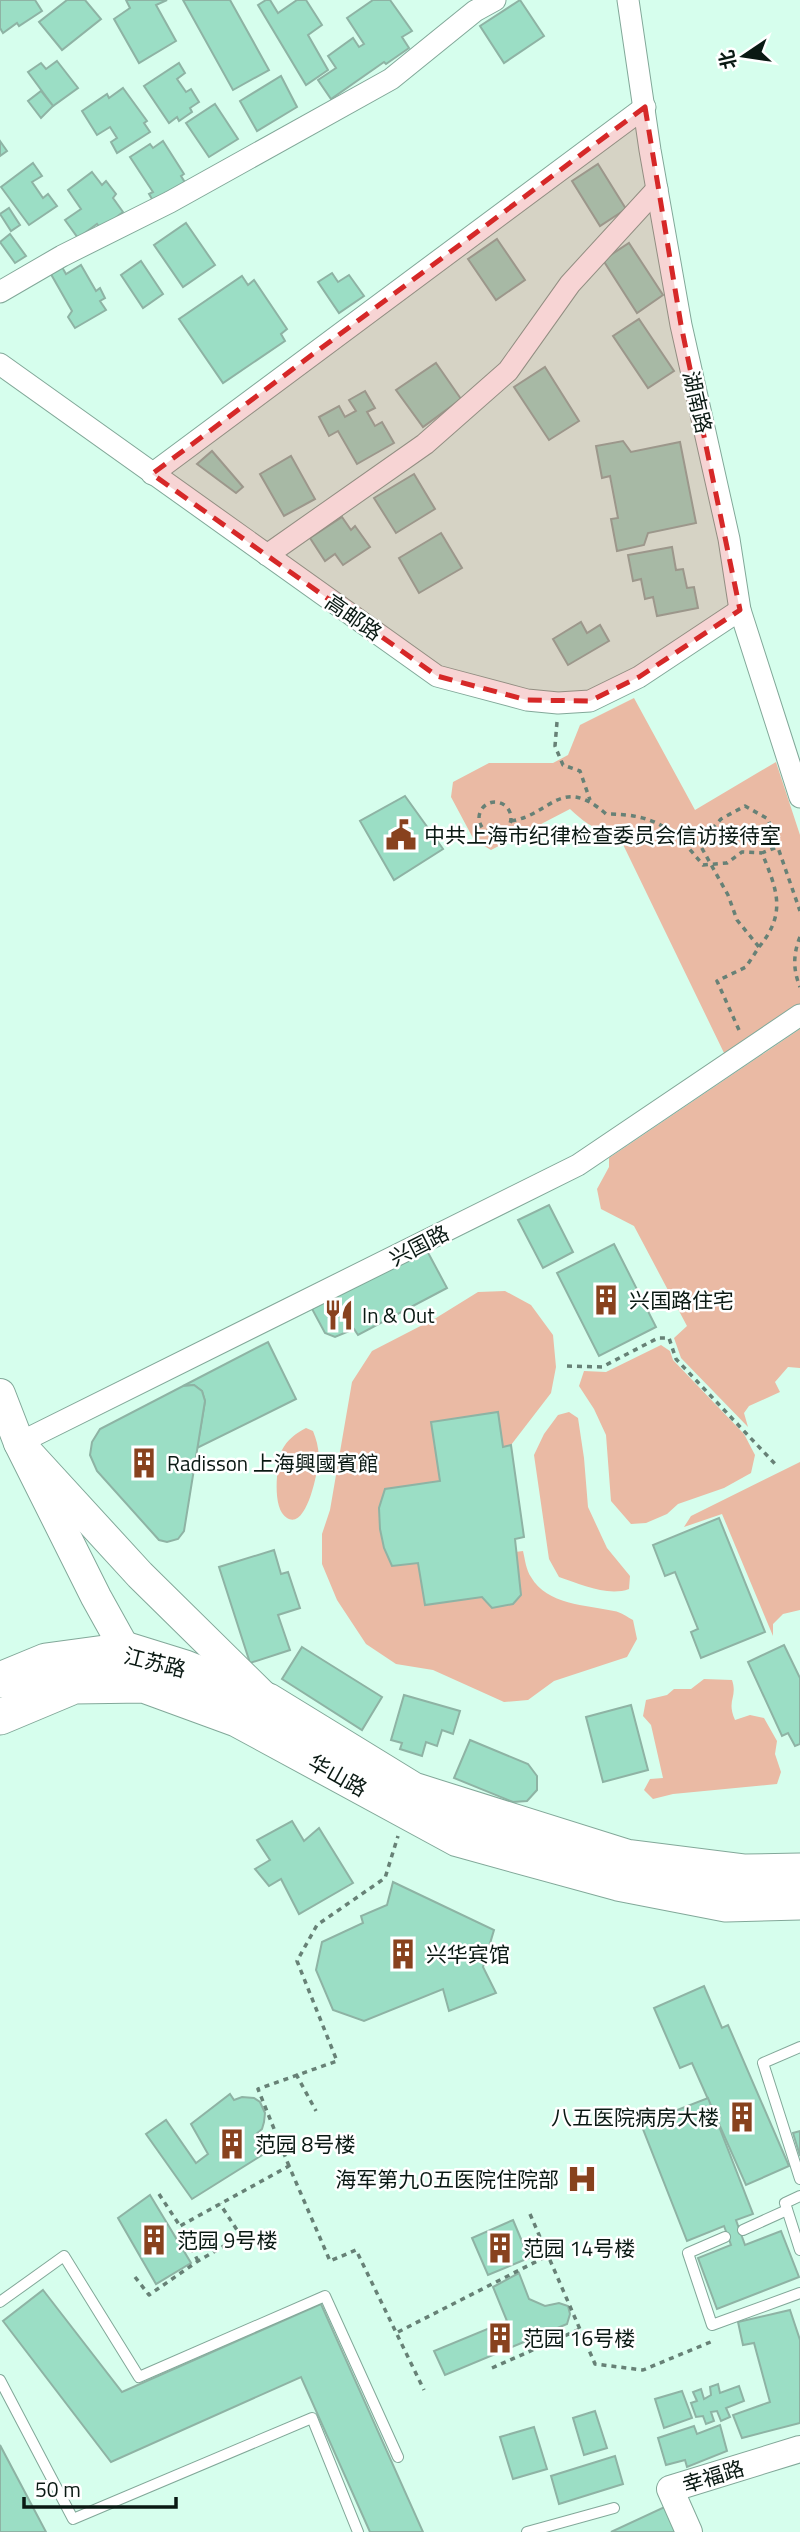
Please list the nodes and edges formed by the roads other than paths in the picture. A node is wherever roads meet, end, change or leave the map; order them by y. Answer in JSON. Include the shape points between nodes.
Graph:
{"nodes":[{"id":1,"x":495,"y":0,"type":"edge"},
{"id":2,"x":628,"y":0,"type":"edge"},
{"id":3,"x":645,"y":107,"type":"junction"},
{"id":4,"x":657,"y":188,"type":"junction"},
{"id":5,"x":0,"y":292,"type":"edge"},
{"id":6,"x":0,"y":365,"type":"edge"},
{"id":7,"x":152,"y":474,"type":"junction"},
{"id":8,"x":267,"y":555,"type":"junction"},
{"id":9,"x":740,"y":610,"type":"junction"},
{"id":10,"x":800,"y":797,"type":"edge"},
{"id":11,"x":800,"y":1015,"type":"edge"},
{"id":12,"x":0,"y":1394,"type":"edge"},
{"id":13,"x":19,"y":1443,"type":"junction"},
{"id":14,"x":127,"y":1650,"type":"junction"},
{"id":15,"x":0,"y":1681,"type":"edge"},
{"id":16,"x":144,"y":1685,"type":"junction"},
{"id":17,"x":268,"y":1701,"type":"junction"},
{"id":18,"x":0,"y":1717,"type":"edge"},
{"id":19,"x":800,"y":1871,"type":"edge"},
{"id":20,"x":800,"y":1902,"type":"edge"},
{"id":21,"x":800,"y":2047,"type":"edge"},
{"id":22,"x":800,"y":2179,"type":"edge"},
{"id":23,"x":800,"y":2196,"type":"edge"},
{"id":24,"x":787,"y":2210,"type":"junction"},
{"id":25,"x":743,"y":2230,"type":"dead end"},
{"id":26,"x":725,"y":2236,"type":"dead end"},
{"id":27,"x":800,"y":2250,"type":"edge"},
{"id":28,"x":800,"y":2293,"type":"edge"},
{"id":29,"x":0,"y":2302,"type":"edge"},
{"id":30,"x":0,"y":2380,"type":"edge"},
{"id":31,"x":800,"y":2449,"type":"edge"},
{"id":32,"x":398,"y":2457,"type":"dead end"},
{"id":33,"x":614,"y":2508,"type":"dead end"},
{"id":34,"x":358,"y":2532,"type":"edge"},
{"id":35,"x":527,"y":2532,"type":"edge"},
{"id":36,"x":690,"y":2532,"type":"edge"}],
"edges":[{"from":1,"to":5,"type":"street","via":[[391,79]]},
{"from":2,"to":3,"type":"street","name":"湖南路"},
{"from":3,"to":4,"type":"street","name":"湖南路"},
{"from":3,"to":7,"type":"street"},
{"from":4,"to":8,"type":"street","via":[[570,284],[508,371],[425,444]]},
{"from":4,"to":9,"type":"street","name":"湖南路"},
{"from":6,"to":7,"type":"street","name":"高邮路"},
{"from":7,"to":8,"type":"street","name":"高邮路"},
{"from":8,"to":9,"type":"street","name":"高邮路","via":[[437,676],[527,700],[590,701],[639,677]]},
{"from":9,"to":10,"type":"street","name":"湖南路"},
{"from":11,"to":13,"type":"street","name":"兴国路","via":[[578,1165]]},
{"from":12,"to":13,"type":"main road","name":"华山路"},
{"from":13,"to":14,"type":"main road","name":"华山路"},
{"from":13,"to":17,"type":"main road","name":"华山路","via":[[140,1575]]},
{"from":14,"to":15,"type":"main road","name":"江苏路","via":[[46,1661]]},
{"from":14,"to":16,"type":"main road","name":"华山路"},
{"from":14,"to":17,"type":"main road","name":"江苏路"},
{"from":16,"to":18,"type":"main road","name":"江苏路","via":[[74,1686]]},
{"from":16,"to":20,"type":"main road","name":"华山路","via":[[237,1719],[458,1839],[618,1883],[726,1903]]},
{"from":17,"to":19,"type":"main road","name":"华山路","via":[[413,1790],[626,1857],[745,1872]]},
{"from":21,"to":22,"type":"lane","via":[[763,2063]]},
{"from":23,"to":24,"type":"lane","via":[[785,2203]]},
{"from":24,"to":25,"type":"lane"},
{"from":24,"to":27,"type":"lane"},
{"from":26,"to":28,"type":"lane","via":[[688,2253],[712,2325]]},
{"from":29,"to":32,"type":"lane","via":[[64,2256],[139,2377],[324,2296]]},
{"from":30,"to":34,"type":"lane","via":[[73,2519],[312,2418]]},
{"from":31,"to":36,"type":"street","name":"幸福路","via":[[670,2489]]},
{"from":33,"to":35,"type":"lane"}]}
